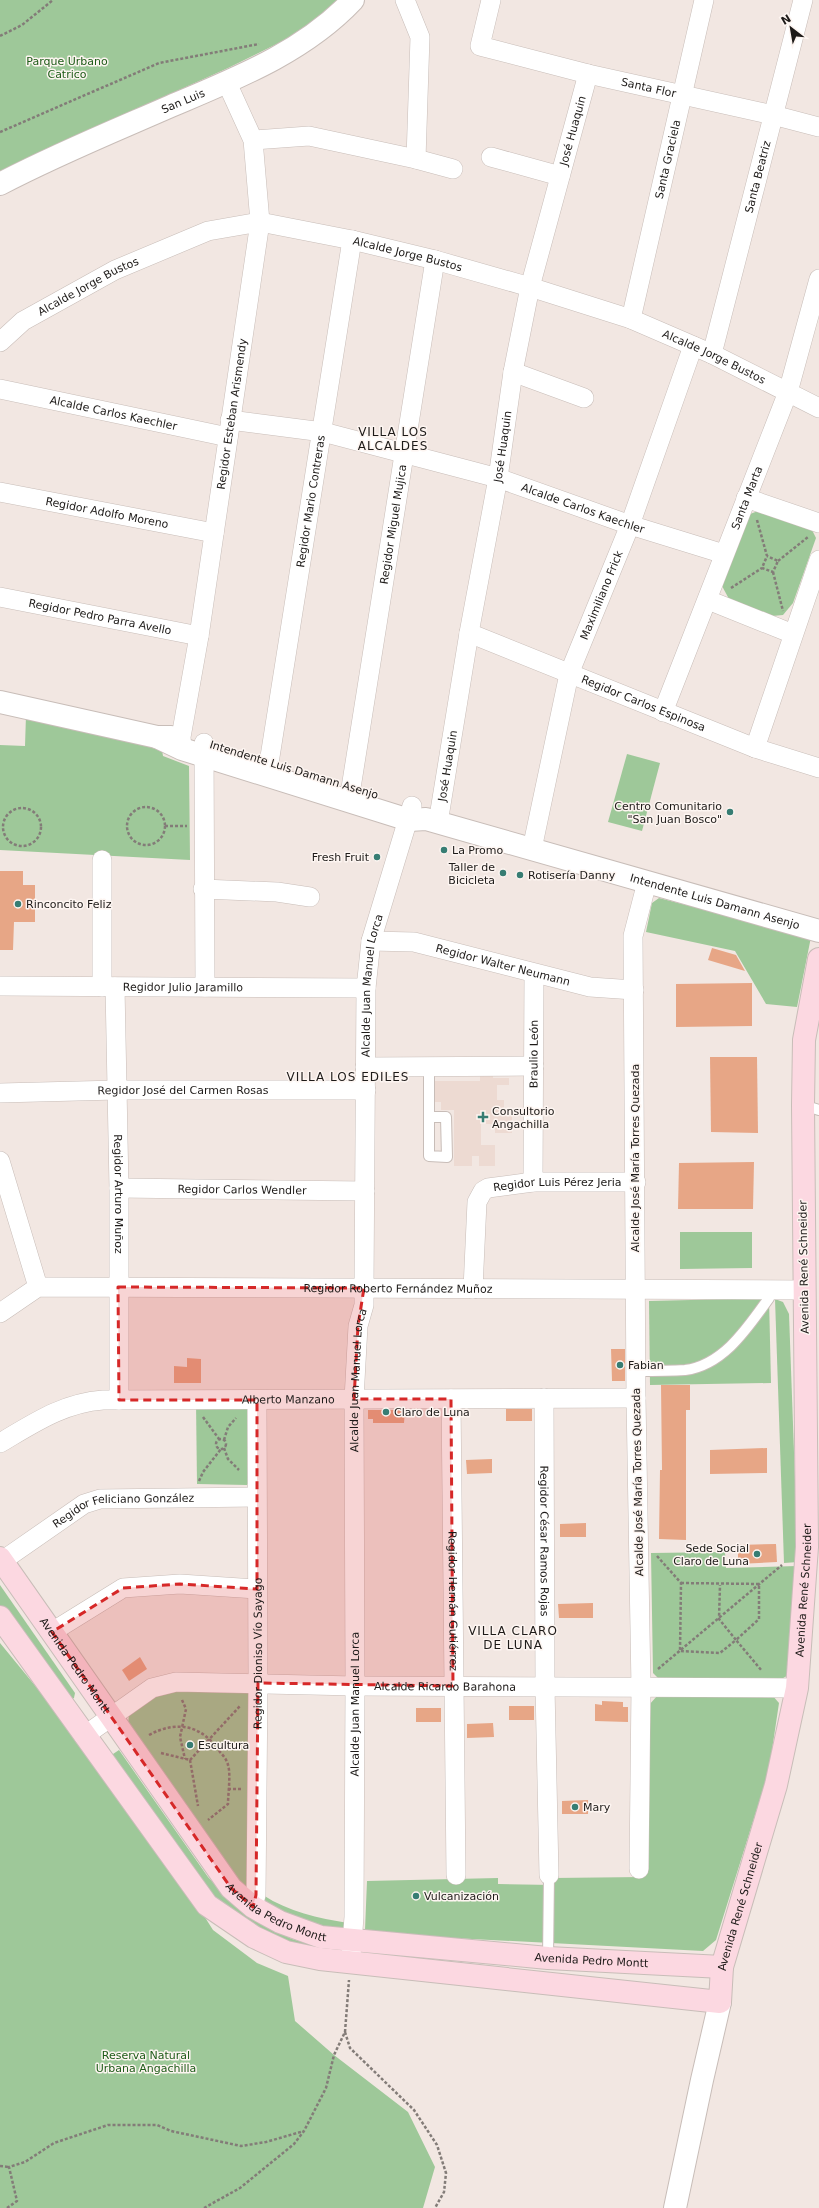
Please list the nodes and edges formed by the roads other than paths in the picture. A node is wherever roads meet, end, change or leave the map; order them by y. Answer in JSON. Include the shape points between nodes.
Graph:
{"nodes":[{"id":1,"x":354,"y":0,"type":"edge"},
{"id":2,"x":405,"y":0,"type":"edge"},
{"id":3,"x":491,"y":0,"type":"edge"},
{"id":4,"x":703,"y":0,"type":"edge"},
{"id":5,"x":803,"y":0,"type":"edge"},
{"id":6,"x":588,"y":74,"type":"junction"},
{"id":7,"x":227,"y":83,"type":"junction"},
{"id":8,"x":684,"y":96,"type":"junction"},
{"id":9,"x":773,"y":115,"type":"junction"},
{"id":10,"x":819,"y":127,"type":"edge"},
{"id":11,"x":253,"y":140,"type":"junction"},
{"id":12,"x":491,"y":157,"type":"dead end"},
{"id":13,"x":416,"y":158,"type":"junction"},
{"id":14,"x":453,"y":169,"type":"dead end"},
{"id":15,"x":560,"y":176,"type":"junction"},
{"id":16,"x":0,"y":184,"type":"edge"},
{"id":17,"x":260,"y":222,"type":"junction"},
{"id":18,"x":352,"y":240,"type":"junction"},
{"id":19,"x":435,"y":260,"type":"junction"},
{"id":20,"x":819,"y":279,"type":"edge"},
{"id":21,"x":530,"y":287,"type":"junction"},
{"id":22,"x":631,"y":319,"type":"junction"},
{"id":23,"x":0,"y":342,"type":"edge"},
{"id":24,"x":693,"y":346,"type":"junction"},
{"id":25,"x":712,"y":354,"type":"junction"},
{"id":26,"x":513,"y":372,"type":"junction"},
{"id":27,"x":0,"y":389,"type":"edge"},
{"id":28,"x":788,"y":392,"type":"junction"},
{"id":29,"x":584,"y":398,"type":"dead end"},
{"id":30,"x":819,"y":408,"type":"edge"},
{"id":31,"x":229,"y":429,"type":"junction"},
{"id":32,"x":323,"y":432,"type":"junction"},
{"id":33,"x":405,"y":454,"type":"junction"},
{"id":34,"x":498,"y":478,"type":"junction"},
{"id":35,"x":0,"y":492,"type":"edge"},
{"id":36,"x":751,"y":506,"type":"junction"},
{"id":37,"x":630,"y":525,"type":"junction"},
{"id":38,"x":816,"y":528,"type":"edge"},
{"id":39,"x":214,"y":533,"type":"junction"},
{"id":40,"x":724,"y":554,"type":"junction"},
{"id":41,"x":819,"y":560,"type":"edge"},
{"id":42,"x":0,"y":597,"type":"edge"},
{"id":43,"x":708,"y":600,"type":"junction"},
{"id":44,"x":811,"y":611,"type":"edge"},
{"id":45,"x":469,"y":633,"type":"junction"},
{"id":46,"x":793,"y":634,"type":"junction"},
{"id":47,"x":199,"y":636,"type":"junction"},
{"id":48,"x":569,"y":674,"type":"junction"},
{"id":49,"x":0,"y":702,"type":"edge"},
{"id":50,"x":663,"y":712,"type":"junction"},
{"id":51,"x":182,"y":743,"type":"junction"},
{"id":52,"x":755,"y":748,"type":"junction"},
{"id":53,"x":205,"y":750,"type":"junction"},
{"id":54,"x":269,"y":763,"type":"junction"},
{"id":55,"x":819,"y":768,"type":"edge"},
{"id":56,"x":351,"y":788,"type":"junction"},
{"id":57,"x":421,"y":817,"type":"junction"},
{"id":58,"x":532,"y":849,"type":"junction"},
{"id":59,"x":102,"y":860,"type":"dead end"},
{"id":60,"x":647,"y":882,"type":"junction"},
{"id":61,"x":204,"y":889,"type":"junction"},
{"id":62,"x":310,"y":897,"type":"dead end"},
{"id":63,"x":819,"y":930,"type":"edge"},
{"id":64,"x":371,"y":941,"type":"junction"},
{"id":65,"x":819,"y":959,"type":"edge"},
{"id":66,"x":534,"y":974,"type":"junction"},
{"id":67,"x":0,"y":986,"type":"edge"},
{"id":68,"x":108,"y":987,"type":"junction"},
{"id":69,"x":205,"y":987,"type":"junction"},
{"id":70,"x":366,"y":988,"type":"junction"},
{"id":71,"x":634,"y":990,"type":"junction"},
{"id":72,"x":429,"y":1066,"type":"junction"},
{"id":73,"x":534,"y":1066,"type":"junction"},
{"id":74,"x":365,"y":1067,"type":"junction"},
{"id":75,"x":116,"y":1090,"type":"junction"},
{"id":76,"x":366,"y":1090,"type":"junction"},
{"id":77,"x":0,"y":1093,"type":"edge"},
{"id":78,"x":811,"y":1107,"type":"edge"},
{"id":79,"x":429,"y":1117,"type":"dead end"},
{"id":80,"x":0,"y":1161,"type":"edge"},
{"id":81,"x":533,"y":1182,"type":"junction"},
{"id":82,"x":636,"y":1182,"type":"junction"},
{"id":83,"x":119,"y":1188,"type":"junction"},
{"id":84,"x":365,"y":1191,"type":"junction"},
{"id":85,"x":38,"y":1287,"type":"junction"},
{"id":86,"x":118,"y":1287,"type":"junction"},
{"id":87,"x":364,"y":1288,"type":"junction"},
{"id":88,"x":473,"y":1289,"type":"junction"},
{"id":89,"x":636,"y":1289,"type":"junction"},
{"id":90,"x":765,"y":1290,"type":"junction"},
{"id":91,"x":804,"y":1290,"type":"junction"},
{"id":92,"x":0,"y":1313,"type":"edge"},
{"id":93,"x":636,"y":1371,"type":"junction"},
{"id":94,"x":544,"y":1398,"type":"junction"},
{"id":95,"x":636,"y":1398,"type":"junction"},
{"id":96,"x":354,"y":1399,"type":"junction"},
{"id":97,"x":451,"y":1399,"type":"junction"},
{"id":98,"x":119,"y":1400,"type":"junction"},
{"id":99,"x":257,"y":1406,"type":"junction"},
{"id":100,"x":0,"y":1443,"type":"edge"},
{"id":101,"x":252,"y":1497,"type":"junction"},
{"id":102,"x":813,"y":1548,"type":"edge"},
{"id":103,"x":1,"y":1559,"type":"edge"},
{"id":104,"x":257,"y":1589,"type":"junction"},
{"id":105,"x":0,"y":1617,"type":"edge"},
{"id":106,"x":52,"y":1632,"type":"junction"},
{"id":107,"x":258,"y":1683,"type":"junction"},
{"id":108,"x":355,"y":1686,"type":"junction"},
{"id":109,"x":453,"y":1686,"type":"junction"},
{"id":110,"x":545,"y":1687,"type":"junction"},
{"id":111,"x":642,"y":1688,"type":"junction"},
{"id":112,"x":797,"y":1688,"type":"junction"},
{"id":113,"x":110,"y":1716,"type":"junction"},
{"id":114,"x":84,"y":1736,"type":"junction"},
{"id":115,"x":639,"y":1869,"type":"dead end"},
{"id":116,"x":456,"y":1875,"type":"dead end"},
{"id":117,"x":549,"y":1876,"type":"joint"},
{"id":118,"x":253,"y":1907,"type":"junction"},
{"id":119,"x":351,"y":1951,"type":"junction"},
{"id":120,"x":548,"y":1958,"type":"junction"},
{"id":121,"x":722,"y":1967,"type":"junction"},
{"id":122,"x":720,"y":2002,"type":"junction"},
{"id":123,"x":675,"y":2208,"type":"edge"}],
"edges":[{"from":1,"to":7,"type":"street","name":"San Luis","via":[[334,20],[293,50]]},
{"from":2,"to":13,"type":"street","via":[[420,37]]},
{"from":3,"to":6,"type":"street","name":"Santa Flor","via":[[480,46]]},
{"from":4,"to":8,"type":"street","name":"Santa Graciela"},
{"from":5,"to":9,"type":"street","name":"Santa Beatriz"},
{"from":6,"to":8,"type":"street","name":"Santa Flor"},
{"from":6,"to":15,"type":"street","name":"José Huaquin"},
{"from":7,"to":11,"type":"street","name":"Regidor Esteban Arismendy"},
{"from":7,"to":16,"type":"street","name":"San Luis","via":[[133,122]]},
{"from":8,"to":9,"type":"street","name":"Santa Flor"},
{"from":8,"to":22,"type":"street","name":"Santa Graciela"},
{"from":9,"to":10,"type":"street","name":"Santa Flor"},
{"from":9,"to":25,"type":"street","name":"Santa Beatriz"},
{"from":11,"to":13,"type":"street","via":[[309,136]]},
{"from":11,"to":17,"type":"street","name":"Regidor Esteban Arismendy"},
{"from":12,"to":15,"type":"street"},
{"from":13,"to":14,"type":"street"},
{"from":15,"to":21,"type":"street","name":"José Huaquin"},
{"from":17,"to":18,"type":"street","name":"Alcalde Jorge Bustos"},
{"from":17,"to":23,"type":"street","name":"Alcalde Jorge Bustos","via":[[208,231],[115,270],[22,321]]},
{"from":17,"to":31,"type":"street","name":"Regidor Esteban Arismendy"},
{"from":18,"to":19,"type":"street","name":"Alcalde Jorge Bustos"},
{"from":18,"to":32,"type":"street","name":"Regidor Mario Contreras"},
{"from":19,"to":21,"type":"street","name":"Alcalde Jorge Bustos"},
{"from":19,"to":33,"type":"street","name":"Regidor Miguel Mujica"},
{"from":20,"to":28,"type":"street","name":"Santa Marta"},
{"from":21,"to":22,"type":"street","name":"Alcalde Jorge Bustos"},
{"from":21,"to":26,"type":"street","name":"José Huaquin"},
{"from":22,"to":24,"type":"street","name":"Alcalde Jorge Bustos"},
{"from":24,"to":25,"type":"street","name":"Alcalde Jorge Bustos"},
{"from":24,"to":37,"type":"street","name":"Maximiliano Frick"},
{"from":25,"to":28,"type":"street","name":"Alcalde Jorge Bustos"},
{"from":26,"to":29,"type":"street"},
{"from":26,"to":34,"type":"street","name":"José Huaquin"},
{"from":27,"to":31,"type":"street","name":"Alcalde Carlos Kaechler"},
{"from":28,"to":30,"type":"street","name":"Alcalde Jorge Bustos"},
{"from":28,"to":36,"type":"street","name":"Santa Marta"},
{"from":31,"to":32,"type":"street","name":"Alcalde Carlos Kaechler"},
{"from":31,"to":39,"type":"street","name":"Regidor Esteban Arismendy"},
{"from":32,"to":33,"type":"street","name":"Alcalde Carlos Kaechler"},
{"from":32,"to":54,"type":"street","name":"Regidor Mario Contreras"},
{"from":33,"to":34,"type":"street","name":"Alcalde Carlos Kaechler"},
{"from":33,"to":56,"type":"street","name":"Regidor Miguel Mujica"},
{"from":34,"to":37,"type":"street","name":"Alcalde Carlos Kaechler"},
{"from":34,"to":45,"type":"street","name":"José Huaquin"},
{"from":35,"to":39,"type":"street","name":"Regidor Adolfo Moreno"},
{"from":36,"to":38,"type":"street"},
{"from":36,"to":40,"type":"street","name":"Santa Marta"},
{"from":37,"to":40,"type":"street","name":"Alcalde Carlos Kaechler"},
{"from":37,"to":48,"type":"street","name":"Maximiliano Frick"},
{"from":39,"to":47,"type":"street","name":"Regidor Esteban Arismendy"},
{"from":40,"to":43,"type":"street","name":"Santa Marta"},
{"from":41,"to":44,"type":"street"},
{"from":42,"to":47,"type":"street","name":"Regidor Pedro Parra Avello"},
{"from":43,"to":46,"type":"street"},
{"from":43,"to":50,"type":"street","name":"Santa Marta"},
{"from":44,"to":46,"type":"street"},
{"from":45,"to":48,"type":"street","name":"Regidor Carlos Espinosa"},
{"from":45,"to":57,"type":"street","name":"José Huaquin"},
{"from":46,"to":52,"type":"street"},
{"from":47,"to":51,"type":"street","name":"Regidor Esteban Arismendy"},
{"from":48,"to":50,"type":"street","name":"Regidor Carlos Espinosa"},
{"from":48,"to":58,"type":"street","name":"Maximiliano Frick"},
{"from":49,"to":51,"type":"street","name":"Intendente Luis Damann Asenjo"},
{"from":50,"to":52,"type":"street","name":"Regidor Carlos Espinosa"},
{"from":51,"to":53,"type":"street","name":"Intendente Luis Damann Asenjo"},
{"from":52,"to":55,"type":"street","name":"Regidor Carlos Espinosa"},
{"from":53,"to":54,"type":"street","name":"Intendente Luis Damann Asenjo"},
{"from":53,"to":57,"type":"street","name":"Intendente Luis Damann Asenjo"},
{"from":53,"to":61,"type":"street"},
{"from":54,"to":56,"type":"street","name":"Intendente Luis Damann Asenjo"},
{"from":56,"to":57,"type":"street","name":"Intendente Luis Damann Asenjo"},
{"from":57,"to":58,"type":"street","name":"Intendente Luis Damann Asenjo"},
{"from":57,"to":64,"type":"street","name":"Alcalde Juan Manuel Lorca"},
{"from":58,"to":60,"type":"street","name":"Intendente Luis Damann Asenjo"},
{"from":59,"to":68,"type":"street","name":"Regidor Arturo Muñoz"},
{"from":60,"to":63,"type":"street","name":"Intendente Luis Damann Asenjo"},
{"from":60,"to":71,"type":"street","name":"Alcalde José María Torres Quezada","via":[[633,936]]},
{"from":61,"to":62,"type":"street","via":[[276,892]]},
{"from":61,"to":69,"type":"street"},
{"from":64,"to":66,"type":"street","name":"Regidor Walter Neumann","via":[[414,942]]},
{"from":64,"to":70,"type":"street","name":"Alcalde Juan Manuel Lorca"},
{"from":65,"to":78,"type":"main road","name":"Avenida René Schneider","via":[[804,1040]]},
{"from":66,"to":71,"type":"street","name":"Regidor Walter Neumann","via":[[590,988]]},
{"from":66,"to":73,"type":"street","name":"Braulio León"},
{"from":67,"to":68,"type":"street","name":"Regidor Julio Jaramillo"},
{"from":68,"to":69,"type":"street","name":"Regidor Julio Jaramillo"},
{"from":68,"to":75,"type":"street","name":"Regidor Arturo Muñoz"},
{"from":69,"to":70,"type":"street","name":"Regidor Julio Jaramillo"},
{"from":70,"to":74,"type":"street","name":"Alcalde Juan Manuel Lorca"},
{"from":71,"to":82,"type":"street","name":"Alcalde José María Torres Quezada"},
{"from":72,"to":73,"type":"street"},
{"from":72,"to":74,"type":"street"},
{"from":72,"to":79,"type":"lane"},
{"from":73,"to":81,"type":"street","name":"Braulio León"},
{"from":74,"to":76,"type":"street","name":"Alcalde Juan Manuel Lorca"},
{"from":75,"to":76,"type":"street","name":"Regidor José del Carmen Rosas"},
{"from":75,"to":77,"type":"street","name":"Regidor José del Carmen Rosas"},
{"from":75,"to":83,"type":"street","name":"Regidor Arturo Muñoz"},
{"from":76,"to":84,"type":"street","name":"Alcalde Juan Manuel Lorca"},
{"from":78,"to":91,"type":"main road","name":"Avenida René Schneider"},
{"from":80,"to":85,"type":"street"},
{"from":81,"to":82,"type":"street","name":"Regidor Luis Pérez Jeria"},
{"from":81,"to":88,"type":"street","name":"Regidor Luis Pérez Jeria","via":[[493,1186],[479,1196]]},
{"from":82,"to":89,"type":"street","name":"Alcalde José María Torres Quezada"},
{"from":83,"to":84,"type":"street","name":"Regidor Carlos Wendler"},
{"from":83,"to":86,"type":"street","name":"Regidor Arturo Muñoz"},
{"from":84,"to":87,"type":"street","name":"Alcalde Juan Manuel Lorca"},
{"from":85,"to":86,"type":"street","name":"Regidor Roberto Fernández Muñoz"},
{"from":85,"to":92,"type":"street"},
{"from":86,"to":87,"type":"street","name":"Regidor Roberto Fernández Muñoz"},
{"from":86,"to":98,"type":"street","name":"Regidor Arturo Muñoz"},
{"from":87,"to":88,"type":"street","name":"Regidor Roberto Fernández Muñoz"},
{"from":87,"to":96,"type":"street","name":"Alcalde Juan Manuel Lorca","via":[[364,1305],[358,1326]]},
{"from":88,"to":89,"type":"street","name":"Regidor Roberto Fernández Muñoz"},
{"from":89,"to":90,"type":"street","name":"Regidor Roberto Fernández Muñoz"},
{"from":89,"to":93,"type":"street","name":"Alcalde José María Torres Quezada"},
{"from":90,"to":91,"type":"street","name":"Regidor Roberto Fernández Muñoz"},
{"from":90,"to":93,"type":"lane","via":[[769,1298],[747,1329],[727,1351],[702,1366],[690,1369]]},
{"from":91,"to":102,"type":"main road","name":"Avenida René Schneider"},
{"from":93,"to":95,"type":"street","name":"Alcalde José María Torres Quezada"},
{"from":94,"to":95,"type":"street","name":"Alberto Manzano"},
{"from":94,"to":97,"type":"street","name":"Alberto Manzano"},
{"from":94,"to":110,"type":"street","name":"Regidor César Ramos Rojas"},
{"from":95,"to":111,"type":"street","name":"Alcalde José María Torres Quezada"},
{"from":96,"to":97,"type":"street","name":"Alberto Manzano"},
{"from":96,"to":99,"type":"street","name":"Alberto Manzano"},
{"from":96,"to":108,"type":"street","name":"Alcalde Juan Manuel Lorca"},
{"from":97,"to":109,"type":"street","name":"Regidor Hernán Gutiérrez"},
{"from":98,"to":99,"type":"street","name":"Alberto Manzano"},
{"from":98,"to":100,"type":"street","name":"Alberto Manzano","via":[[88,1401],[60,1408]]},
{"from":99,"to":101,"type":"street","name":"Regidor Dioniso Vío Sayago"},
{"from":101,"to":103,"type":"street","name":"Regidor Feliciano González","via":[[100,1499],[84,1504]]},
{"from":101,"to":104,"type":"street","name":"Regidor Dioniso Vío Sayago"},
{"from":102,"to":112,"type":"main road","name":"Avenida René Schneider"},
{"from":103,"to":106,"type":"main road","name":"Avenida Pedro Montt"},
{"from":104,"to":106,"type":"street","via":[[180,1584],[122,1588]]},
{"from":104,"to":107,"type":"street","name":"Regidor Dioniso Vío Sayago"},
{"from":105,"to":114,"type":"main road","name":"Avenida Pedro Montt"},
{"from":106,"to":113,"type":"main road","name":"Avenida Pedro Montt"},
{"from":107,"to":108,"type":"street","name":"Alcalde Ricardo Barahona"},
{"from":107,"to":113,"type":"street","name":"Alcalde Ricardo Barahona","via":[[176,1682],[152,1688]]},
{"from":107,"to":118,"type":"street","name":"Regidor Dioniso Vío Sayago","via":[[256,1895]]},
{"from":108,"to":109,"type":"street","name":"Alcalde Ricardo Barahona"},
{"from":108,"to":119,"type":"street","name":"Alcalde Juan Manuel Lorca","via":[[354,1917]]},
{"from":109,"to":110,"type":"street","name":"Alcalde Ricardo Barahona"},
{"from":109,"to":116,"type":"street","name":"Regidor Hernán Gutiérrez"},
{"from":110,"to":111,"type":"street","name":"Alcalde Ricardo Barahona"},
{"from":110,"to":117,"type":"street","name":"Regidor César Ramos Rojas"},
{"from":111,"to":112,"type":"street","name":"Alcalde Ricardo Barahona"},
{"from":111,"to":115,"type":"street","name":"Alcalde José María Torres Quezada"},
{"from":112,"to":121,"type":"main road","name":"Avenida René Schneider","via":[[776,1785]]},
{"from":113,"to":114,"type":"street","name":"Alcalde Ricardo Barahona"},
{"from":113,"to":118,"type":"main road","name":"Avenida Pedro Montt","via":[[231,1888]]},
{"from":114,"to":119,"type":"main road","name":"Avenida Pedro Montt","via":[[206,1905],[254,1937],[286,1952],[320,1959]]},
{"from":117,"to":120,"type":"lane"},
{"from":118,"to":119,"type":"main road","name":"Avenida Pedro Montt","via":[[280,1922]]},
{"from":119,"to":120,"type":"main road","name":"Avenida Pedro Montt"},
{"from":119,"to":122,"type":"main road","name":"Avenida Pedro Montt"},
{"from":120,"to":121,"type":"main road","name":"Avenida Pedro Montt"},
{"from":121,"to":122,"type":"main road","name":"Avenida René Schneider"},
{"from":122,"to":123,"type":"street","name":"Avenida René Schneider"}]}
